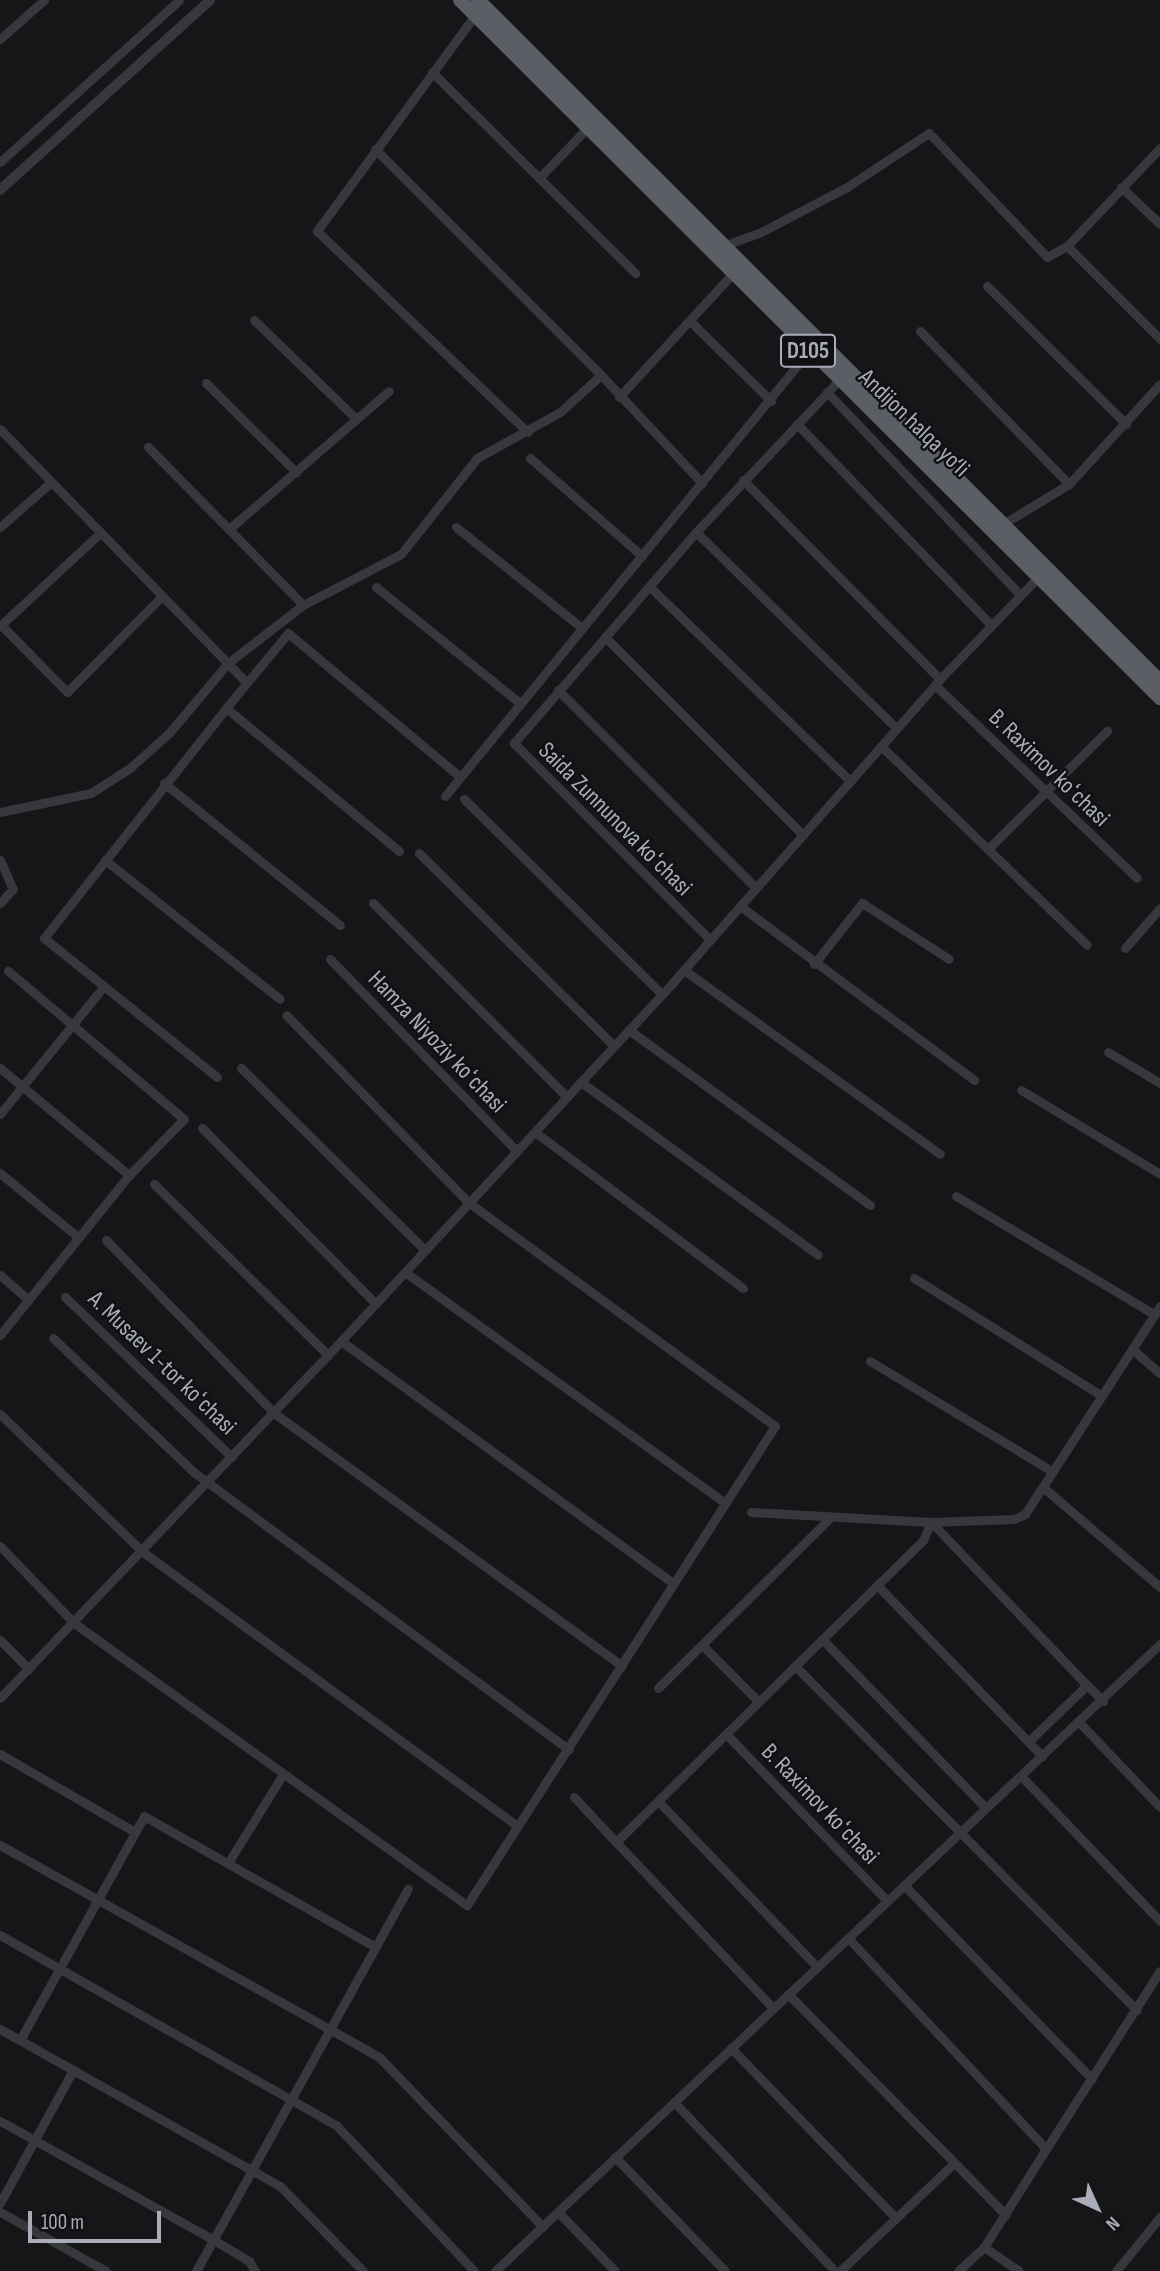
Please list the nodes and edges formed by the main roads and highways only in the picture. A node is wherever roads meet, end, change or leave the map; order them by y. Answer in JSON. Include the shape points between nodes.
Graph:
{"nodes":[{"id":1,"x":460,"y":0,"type":"edge"},
{"id":2,"x":477,"y":7,"type":"edge"},
{"id":3,"x":1043,"y":572,"type":"junction"},
{"id":4,"x":1160,"y":681,"type":"edge"},
{"id":5,"x":1160,"y":698,"type":"edge"}],
"edges":[{"from":1,"to":2,"type":"highway","name":"Andijon halqa yo‘li","number":"D105"},
{"from":2,"to":3,"type":"highway","name":"Andijon halqa yo‘li","number":"D105","via":[[1003,524]]},
{"from":2,"to":3,"type":"highway","name":"Andijon halqa yo‘li","number":"D105","via":[[838,381]]},
{"from":3,"to":4,"type":"highway","name":"Andijon halqa yo‘li","number":"D105"},
{"from":3,"to":5,"type":"highway","name":"Andijon halqa yo‘li","number":"D105"}]}
